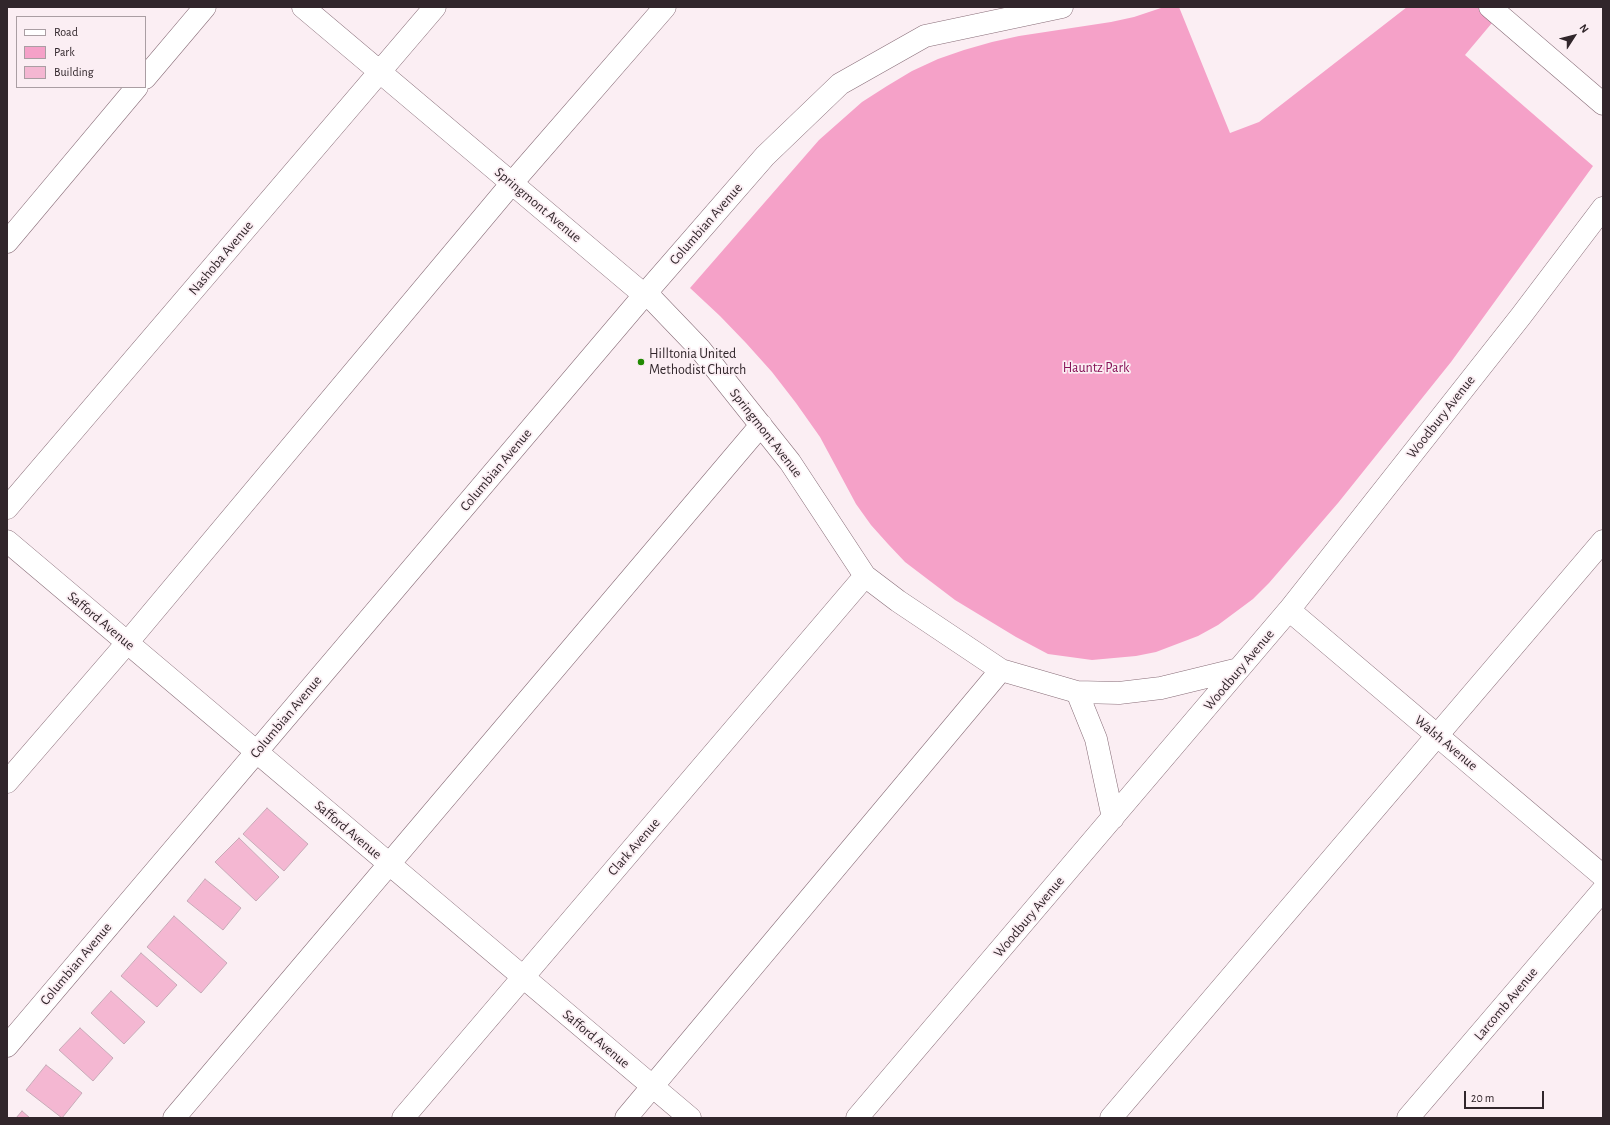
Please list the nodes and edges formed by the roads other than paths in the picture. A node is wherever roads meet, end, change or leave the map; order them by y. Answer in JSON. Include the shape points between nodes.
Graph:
{"nodes":[{"id":1,"x":205,"y":7,"type":"edge"},
{"id":2,"x":303,"y":7,"type":"edge"},
{"id":3,"x":435,"y":7,"type":"edge"},
{"id":4,"x":665,"y":7,"type":"edge"},
{"id":5,"x":1062,"y":7,"type":"edge"},
{"id":6,"x":1490,"y":7,"type":"edge"},
{"id":7,"x":380,"y":71,"type":"junction"},
{"id":8,"x":146,"y":77,"type":"edge"},
{"id":9,"x":137,"y":88,"type":"edge"},
{"id":10,"x":1603,"y":104,"type":"edge"},
{"id":11,"x":512,"y":183,"type":"junction"},
{"id":12,"x":1603,"y":208,"type":"edge"},
{"id":13,"x":7,"y":242,"type":"edge"},
{"id":14,"x":645,"y":294,"type":"junction"},
{"id":15,"x":761,"y":425,"type":"junction"},
{"id":16,"x":7,"y":508,"type":"edge"},
{"id":17,"x":7,"y":541,"type":"edge"},
{"id":18,"x":1603,"y":541,"type":"edge"},
{"id":19,"x":865,"y":576,"type":"junction"},
{"id":20,"x":1289,"y":610,"type":"junction"},
{"id":21,"x":126,"y":643,"type":"junction"},
{"id":22,"x":1239,"y":669,"type":"junction"},
{"id":23,"x":1001,"y":670,"type":"junction"},
{"id":24,"x":1077,"y":692,"type":"junction"},
{"id":25,"x":1437,"y":735,"type":"junction"},
{"id":26,"x":256,"y":752,"type":"junction"},
{"id":27,"x":7,"y":782,"type":"edge"},
{"id":28,"x":1113,"y":818,"type":"junction"},
{"id":29,"x":389,"y":864,"type":"junction"},
{"id":30,"x":1603,"y":876,"type":"edge"},
{"id":31,"x":1603,"y":890,"type":"edge"},
{"id":32,"x":522,"y":977,"type":"junction"},
{"id":33,"x":7,"y":1046,"type":"edge"},
{"id":34,"x":653,"y":1087,"type":"junction"},
{"id":35,"x":174,"y":1118,"type":"edge"},
{"id":36,"x":403,"y":1118,"type":"edge"},
{"id":37,"x":626,"y":1118,"type":"edge"},
{"id":38,"x":690,"y":1118,"type":"edge"},
{"id":39,"x":858,"y":1118,"type":"edge"},
{"id":40,"x":1111,"y":1118,"type":"edge"},
{"id":41,"x":1408,"y":1118,"type":"edge"}],
"edges":[{"from":1,"to":8,"type":"street"},
{"from":2,"to":7,"type":"street","name":"Springmont Avenue"},
{"from":3,"to":7,"type":"street","name":"Nashoba Avenue"},
{"from":4,"to":11,"type":"street"},
{"from":5,"to":14,"type":"street","name":"Columbian Avenue","via":[[925,36],[840,84],[765,156]]},
{"from":6,"to":10,"type":"street"},
{"from":7,"to":11,"type":"street","name":"Springmont Avenue"},
{"from":7,"to":16,"type":"street","name":"Nashoba Avenue"},
{"from":9,"to":13,"type":"street"},
{"from":11,"to":14,"type":"street","name":"Springmont Avenue"},
{"from":11,"to":21,"type":"street"},
{"from":12,"to":20,"type":"street","name":"Woodbury Avenue"},
{"from":14,"to":15,"type":"street","name":"Springmont Avenue","via":[[700,350]]},
{"from":14,"to":26,"type":"street","name":"Columbian Avenue"},
{"from":15,"to":19,"type":"street","name":"Springmont Avenue","via":[[790,462]]},
{"from":15,"to":29,"type":"street"},
{"from":17,"to":21,"type":"street","name":"Safford Avenue"},
{"from":18,"to":25,"type":"street"},
{"from":19,"to":23,"type":"street","name":"Springmont Avenue"},
{"from":19,"to":32,"type":"street","name":"Clark Avenue"},
{"from":20,"to":22,"type":"street","name":"Woodbury Avenue"},
{"from":20,"to":25,"type":"street","name":"Walsh Avenue"},
{"from":21,"to":26,"type":"street","name":"Safford Avenue"},
{"from":21,"to":27,"type":"street"},
{"from":22,"to":24,"type":"street","name":"Springmont Avenue","via":[[1161,688],[1119,693]]},
{"from":22,"to":28,"type":"street","name":"Woodbury Avenue"},
{"from":23,"to":24,"type":"street","name":"Springmont Avenue"},
{"from":23,"to":34,"type":"street"},
{"from":24,"to":28,"type":"street","via":[[1096,739]]},
{"from":25,"to":30,"type":"street","name":"Walsh Avenue"},
{"from":25,"to":40,"type":"street"},
{"from":26,"to":29,"type":"street","name":"Safford Avenue"},
{"from":26,"to":33,"type":"street","name":"Columbian Avenue"},
{"from":28,"to":39,"type":"street","name":"Woodbury Avenue"},
{"from":29,"to":32,"type":"street","name":"Safford Avenue"},
{"from":29,"to":35,"type":"street"},
{"from":31,"to":41,"type":"street","name":"Larcomb Avenue"},
{"from":32,"to":34,"type":"street","name":"Safford Avenue"},
{"from":32,"to":36,"type":"street","name":"Clark Avenue"},
{"from":34,"to":37,"type":"street"},
{"from":34,"to":38,"type":"street","name":"Safford Avenue"}]}
